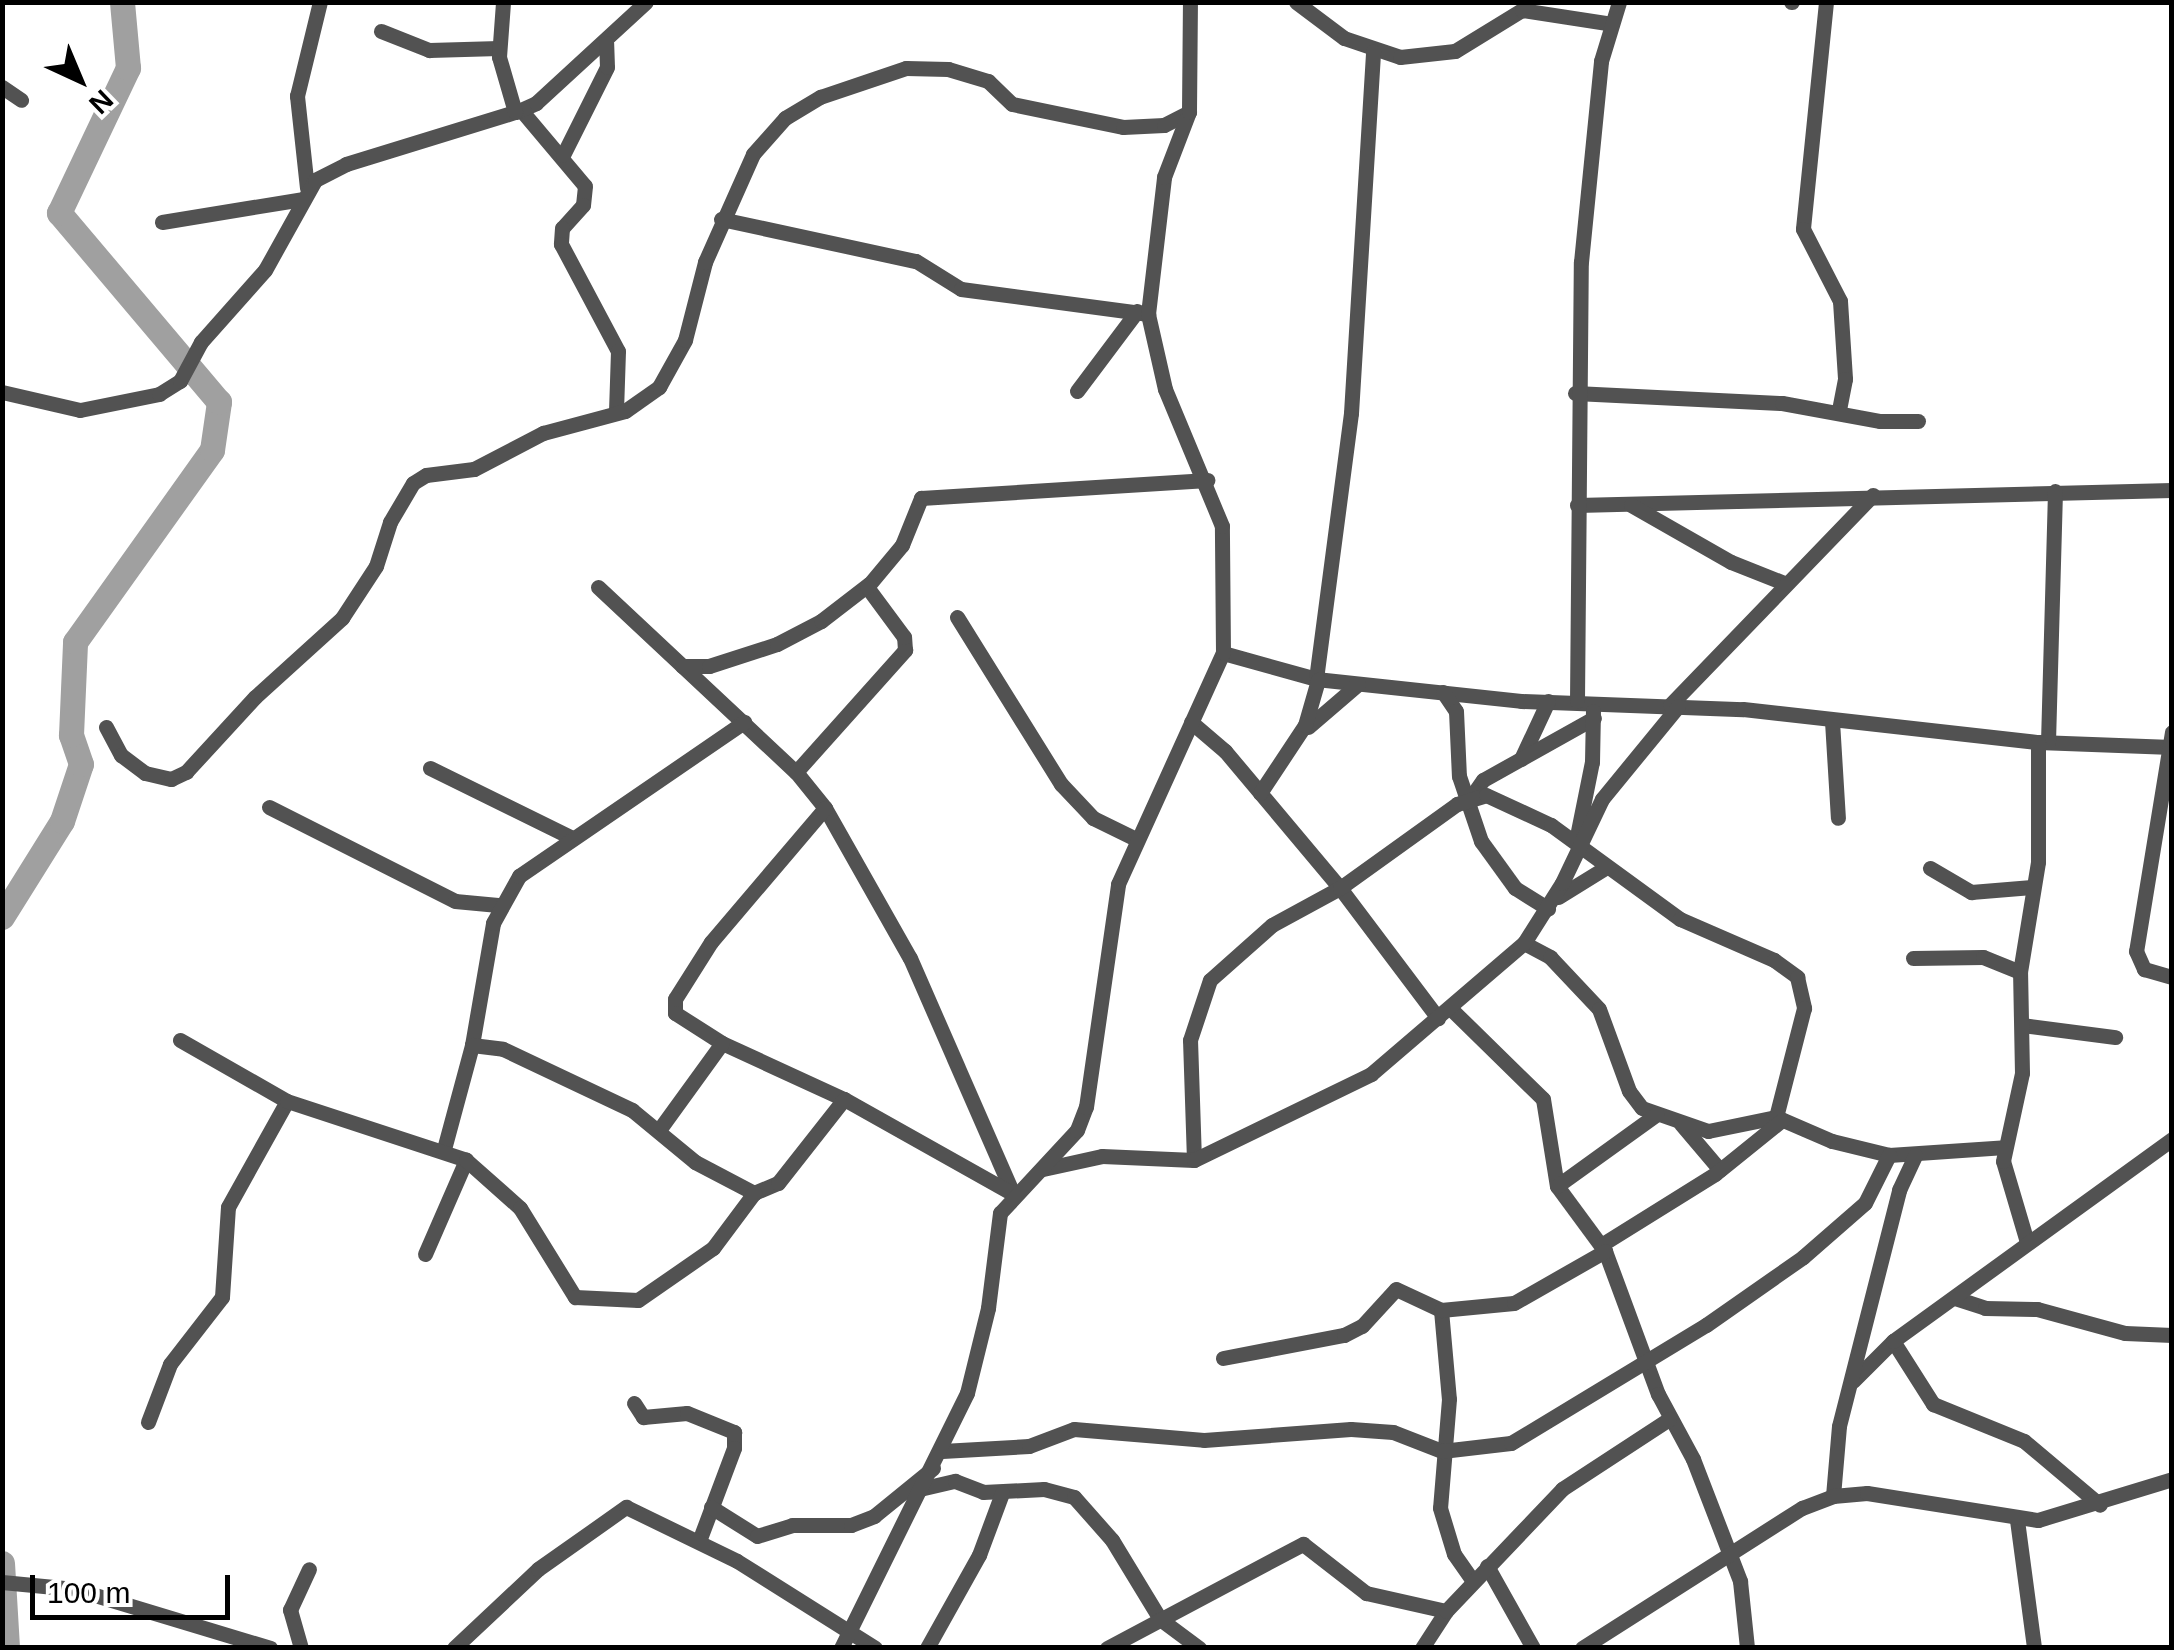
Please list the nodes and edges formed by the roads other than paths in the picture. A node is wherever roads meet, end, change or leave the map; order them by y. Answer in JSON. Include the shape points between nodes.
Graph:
{"nodes":[{"id":1,"x":320,"y":2,"type":"edge"},
{"id":2,"x":504,"y":2,"type":"edge"},
{"id":3,"x":646,"y":2,"type":"edge"},
{"id":4,"x":1190,"y":2,"type":"edge"},
{"id":5,"x":1296,"y":2,"type":"edge"},
{"id":6,"x":1526,"y":2,"type":"edge"},
{"id":7,"x":1631,"y":2,"type":"edge"},
{"id":8,"x":1826,"y":2,"type":"edge"},
{"id":9,"x":1542,"y":13,"type":"junction"},
{"id":10,"x":1615,"y":14,"type":"edge"},
{"id":11,"x":381,"y":31,"type":"dead end"},
{"id":12,"x":606,"y":43,"type":"junction"},
{"id":13,"x":499,"y":48,"type":"junction"},
{"id":14,"x":1373,"y":52,"type":"junction"},
{"id":15,"x":2,"y":87,"type":"edge"},
{"id":16,"x":20,"y":100,"type":"dead end"},
{"id":17,"x":518,"y":111,"type":"junction"},
{"id":18,"x":1189,"y":112,"type":"junction"},
{"id":19,"x":563,"y":155,"type":"junction"},
{"id":20,"x":305,"y":193,"type":"junction"},
{"id":21,"x":721,"y":219,"type":"junction"},
{"id":22,"x":162,"y":222,"type":"dead end"},
{"id":23,"x":1142,"y":312,"type":"junction"},
{"id":24,"x":1078,"y":391,"type":"dead end"},
{"id":25,"x":2,"y":392,"type":"edge"},
{"id":26,"x":1575,"y":393,"type":"junction"},
{"id":27,"x":1839,"y":410,"type":"junction"},
{"id":28,"x":616,"y":412,"type":"junction"},
{"id":29,"x":1918,"y":421,"type":"dead end"},
{"id":30,"x":1207,"y":480,"type":"junction"},
{"id":31,"x":2172,"y":490,"type":"edge"},
{"id":32,"x":2055,"y":491,"type":"junction"},
{"id":33,"x":1873,"y":495,"type":"junction"},
{"id":34,"x":1577,"y":505,"type":"junction"},
{"id":35,"x":1631,"y":506,"type":"junction"},
{"id":36,"x":1784,"y":582,"type":"junction"},
{"id":37,"x":868,"y":584,"type":"junction"},
{"id":38,"x":598,"y":587,"type":"dead end"},
{"id":39,"x":957,"y":617,"type":"dead end"},
{"id":40,"x":1222,"y":653,"type":"junction"},
{"id":41,"x":682,"y":666,"type":"junction"},
{"id":42,"x":1317,"y":680,"type":"junction"},
{"id":43,"x":1358,"y":684,"type":"junction"},
{"id":44,"x":1443,"y":692,"type":"junction"},
{"id":45,"x":1548,"y":701,"type":"junction"},
{"id":46,"x":1674,"y":705,"type":"junction"},
{"id":47,"x":1588,"y":707,"type":"junction"},
{"id":48,"x":1832,"y":720,"type":"junction"},
{"id":49,"x":744,"y":722,"type":"junction"},
{"id":50,"x":1191,"y":722,"type":"junction"},
{"id":51,"x":106,"y":727,"type":"dead end"},
{"id":52,"x":1300,"y":732,"type":"junction"},
{"id":53,"x":2043,"y":742,"type":"junction"},
{"id":54,"x":2171,"y":742,"type":"edge"},
{"id":55,"x":1521,"y":759,"type":"junction"},
{"id":56,"x":430,"y":768,"type":"dead end"},
{"id":57,"x":796,"y":772,"type":"junction"},
{"id":58,"x":1260,"y":792,"type":"junction"},
{"id":59,"x":1468,"y":798,"type":"junction"},
{"id":60,"x":269,"y":808,"type":"dead end"},
{"id":61,"x":824,"y":808,"type":"junction"},
{"id":62,"x":1838,"y":818,"type":"dead end"},
{"id":63,"x":572,"y":838,"type":"junction"},
{"id":64,"x":1134,"y":838,"type":"junction"},
{"id":65,"x":1577,"y":846,"type":"junction"},
{"id":66,"x":1605,"y":868,"type":"junction"},
{"id":67,"x":1930,"y":868,"type":"dead end"},
{"id":68,"x":2032,"y":886,"type":"junction"},
{"id":69,"x":1340,"y":888,"type":"junction"},
{"id":70,"x":1550,"y":905,"type":"junction"},
{"id":71,"x":498,"y":906,"type":"junction"},
{"id":72,"x":1524,"y":943,"type":"junction"},
{"id":73,"x":1913,"y":958,"type":"dead end"},
{"id":74,"x":2020,"y":972,"type":"junction"},
{"id":75,"x":2172,"y":976,"type":"edge"},
{"id":76,"x":1444,"y":1013,"type":"junction"},
{"id":77,"x":2022,"y":1025,"type":"junction"},
{"id":78,"x":2115,"y":1037,"type":"dead end"},
{"id":79,"x":180,"y":1040,"type":"dead end"},
{"id":80,"x":722,"y":1044,"type":"junction"},
{"id":81,"x":472,"y":1045,"type":"junction"},
{"id":82,"x":844,"y":1099,"type":"junction"},
{"id":83,"x":287,"y":1101,"type":"junction"},
{"id":84,"x":1657,"y":1114,"type":"junction"},
{"id":85,"x":1779,"y":1118,"type":"junction"},
{"id":86,"x":1680,"y":1124,"type":"junction"},
{"id":87,"x":659,"y":1130,"type":"junction"},
{"id":88,"x":2172,"y":1140,"type":"edge"},
{"id":89,"x":2005,"y":1147,"type":"junction"},
{"id":90,"x":444,"y":1149,"type":"junction"},
{"id":91,"x":1889,"y":1155,"type":"junction"},
{"id":92,"x":1916,"y":1156,"type":"junction"},
{"id":93,"x":466,"y":1160,"type":"junction"},
{"id":94,"x":1194,"y":1160,"type":"junction"},
{"id":95,"x":1040,"y":1170,"type":"junction"},
{"id":96,"x":1720,"y":1170,"type":"junction"},
{"id":97,"x":1557,"y":1186,"type":"junction"},
{"id":98,"x":754,"y":1193,"type":"junction"},
{"id":99,"x":1013,"y":1194,"type":"junction"},
{"id":100,"x":2028,"y":1242,"type":"junction"},
{"id":101,"x":1603,"y":1248,"type":"junction"},
{"id":102,"x":425,"y":1254,"type":"dead end"},
{"id":103,"x":1955,"y":1298,"type":"junction"},
{"id":104,"x":1442,"y":1310,"type":"junction"},
{"id":105,"x":2172,"y":1336,"type":"edge"},
{"id":106,"x":1894,"y":1341,"type":"junction"},
{"id":107,"x":1223,"y":1358,"type":"dead end"},
{"id":108,"x":1648,"y":1361,"type":"junction"},
{"id":109,"x":1853,"y":1382,"type":"junction"},
{"id":110,"x":634,"y":1403,"type":"dead end"},
{"id":111,"x":1668,"y":1419,"type":"junction"},
{"id":112,"x":148,"y":1422,"type":"dead end"},
{"id":113,"x":942,"y":1451,"type":"junction"},
{"id":114,"x":1442,"y":1451,"type":"junction"},
{"id":115,"x":933,"y":1468,"type":"junction"},
{"id":116,"x":2172,"y":1479,"type":"edge"},
{"id":117,"x":924,"y":1488,"type":"junction"},
{"id":118,"x":1002,"y":1493,"type":"junction"},
{"id":119,"x":1833,"y":1496,"type":"junction"},
{"id":120,"x":2100,"y":1504,"type":"junction"},
{"id":121,"x":711,"y":1507,"type":"junction"},
{"id":122,"x":2018,"y":1520,"type":"junction"},
{"id":123,"x":699,"y":1541,"type":"junction"},
{"id":124,"x":1730,"y":1554,"type":"junction"},
{"id":125,"x":1487,"y":1566,"type":"junction"},
{"id":126,"x":309,"y":1569,"type":"dead end"},
{"id":127,"x":1473,"y":1581,"type":"junction"},
{"id":128,"x":2,"y":1582,"type":"edge"},
{"id":129,"x":1446,"y":1611,"type":"junction"},
{"id":130,"x":1160,"y":1620,"type":"junction"},
{"id":131,"x":851,"y":1630,"type":"junction"},
{"id":132,"x":241,"y":1645,"type":"edge"},
{"id":133,"x":270,"y":1648,"type":"edge"},
{"id":134,"x":301,"y":1648,"type":"edge"},
{"id":135,"x":454,"y":1648,"type":"edge"},
{"id":136,"x":841,"y":1648,"type":"edge"},
{"id":137,"x":876,"y":1648,"type":"edge"},
{"id":138,"x":927,"y":1648,"type":"edge"},
{"id":139,"x":1107,"y":1648,"type":"edge"},
{"id":140,"x":1200,"y":1648,"type":"edge"},
{"id":141,"x":1422,"y":1648,"type":"edge"},
{"id":142,"x":1533,"y":1648,"type":"edge"},
{"id":143,"x":1582,"y":1648,"type":"edge"},
{"id":144,"x":1747,"y":1648,"type":"edge"},
{"id":145,"x":2034,"y":1648,"type":"edge"}],
"edges":[{"from":1,"to":20,"type":"street","via":[[297,96]]},
{"from":2,"to":13,"type":"street"},
{"from":3,"to":12,"type":"street"},
{"from":4,"to":18,"type":"street"},
{"from":5,"to":14,"type":"street"},
{"from":6,"to":9,"type":"street"},
{"from":7,"to":10,"type":"street"},
{"from":8,"to":27,"type":"street","via":[[1803,228],[1840,301],[1845,379]]},
{"from":9,"to":10,"type":"street"},
{"from":9,"to":14,"type":"street","via":[[1511,14],[1474,42],[1430,57]]},
{"from":10,"to":26,"type":"street","via":[[1601,62],[1580,262]]},
{"from":11,"to":13,"type":"street","via":[[429,50]]},
{"from":12,"to":17,"type":"street"},
{"from":12,"to":19,"type":"street","via":[[607,68]]},
{"from":13,"to":17,"type":"street"},
{"from":14,"to":42,"type":"street","via":[[1351,414]]},
{"from":15,"to":16,"type":"street"},
{"from":17,"to":19,"type":"street"},
{"from":17,"to":20,"type":"street","via":[[346,164]]},
{"from":18,"to":21,"type":"street","via":[[1164,125],[1122,128],[1012,104],[988,81],[948,69],[906,68],[820,96],[785,118],[753,154]]},
{"from":18,"to":23,"type":"street","via":[[1164,177]]},
{"from":19,"to":28,"type":"street","via":[[585,186],[584,204],[562,228],[561,244],[618,351]]},
{"from":20,"to":22,"type":"street"},
{"from":20,"to":25,"type":"street","via":[[265,270],[201,342],[180,382],[159,394],[80,410]]},
{"from":21,"to":23,"type":"street","via":[[916,261],[961,289]]},
{"from":21,"to":28,"type":"street","via":[[672,365],[659,386]]},
{"from":23,"to":24,"type":"street"},
{"from":23,"to":30,"type":"street","via":[[1164,389]]},
{"from":26,"to":27,"type":"street"},
{"from":26,"to":34,"type":"street"},
{"from":27,"to":29,"type":"street","via":[[1880,421]]},
{"from":28,"to":51,"type":"street","via":[[543,433],[474,469],[426,474],[413,483],[390,522],[376,566],[342,618],[186,772],[171,779],[145,773],[121,755]]},
{"from":30,"to":37,"type":"street","via":[[1071,493],[928,494],[917,502],[902,545]]},
{"from":30,"to":40,"type":"street","via":[[1224,548]]},
{"from":31,"to":32,"type":"street"},
{"from":32,"to":33,"type":"street"},
{"from":32,"to":53,"type":"street"},
{"from":33,"to":35,"type":"street"},
{"from":33,"to":36,"type":"street"},
{"from":34,"to":35,"type":"street"},
{"from":34,"to":47,"type":"street"},
{"from":35,"to":36,"type":"street","via":[[1731,562]]},
{"from":36,"to":46,"type":"street"},
{"from":37,"to":41,"type":"street","via":[[821,621],[776,644],[720,663]]},
{"from":37,"to":57,"type":"street","via":[[868,595],[904,637],[905,650]]},
{"from":38,"to":41,"type":"street"},
{"from":39,"to":64,"type":"street","via":[[1075,802]]},
{"from":40,"to":42,"type":"street"},
{"from":40,"to":50,"type":"street"},
{"from":41,"to":49,"type":"street"},
{"from":42,"to":43,"type":"street"},
{"from":42,"to":52,"type":"street"},
{"from":43,"to":44,"type":"street"},
{"from":43,"to":52,"type":"street"},
{"from":44,"to":45,"type":"street"},
{"from":44,"to":59,"type":"street","via":[[1457,716]]},
{"from":45,"to":47,"type":"street"},
{"from":45,"to":55,"type":"street"},
{"from":46,"to":47,"type":"street"},
{"from":46,"to":48,"type":"street"},
{"from":46,"to":65,"type":"street","via":[[1602,798]]},
{"from":47,"to":55,"type":"street"},
{"from":47,"to":65,"type":"street"},
{"from":48,"to":53,"type":"street"},
{"from":48,"to":62,"type":"street"},
{"from":49,"to":57,"type":"street"},
{"from":49,"to":63,"type":"street"},
{"from":50,"to":58,"type":"street"},
{"from":50,"to":64,"type":"street"},
{"from":52,"to":58,"type":"street"},
{"from":53,"to":54,"type":"street"},
{"from":53,"to":68,"type":"street"},
{"from":54,"to":75,"type":"street","via":[[2136,950],[2144,969]]},
{"from":55,"to":59,"type":"street","via":[[1482,780]]},
{"from":56,"to":63,"type":"street"},
{"from":57,"to":61,"type":"street"},
{"from":58,"to":69,"type":"street"},
{"from":59,"to":65,"type":"street","via":[[1486,795],[1524,808]]},
{"from":59,"to":69,"type":"street"},
{"from":59,"to":70,"type":"street","via":[[1492,860],[1515,888]]},
{"from":60,"to":71,"type":"street","via":[[455,901]]},
{"from":61,"to":80,"type":"street","via":[[720,930],[675,998],[676,1012]]},
{"from":61,"to":99,"type":"street","via":[[916,970]]},
{"from":63,"to":71,"type":"street","via":[[519,876]]},
{"from":64,"to":95,"type":"street","via":[[1110,917],[1086,1107],[1076,1130]]},
{"from":65,"to":66,"type":"street"},
{"from":65,"to":70,"type":"street"},
{"from":66,"to":70,"type":"street"},
{"from":66,"to":85,"type":"street","via":[[1680,919],[1774,960],[1798,978],[1804,1008]]},
{"from":67,"to":68,"type":"street","via":[[1971,892]]},
{"from":68,"to":74,"type":"street"},
{"from":69,"to":76,"type":"street"},
{"from":69,"to":94,"type":"street","via":[[1248,942],[1210,980],[1190,1040]]},
{"from":70,"to":72,"type":"street"},
{"from":71,"to":81,"type":"street"},
{"from":72,"to":76,"type":"street"},
{"from":72,"to":84,"type":"street","via":[[1550,957],[1590,996],[1629,1092]]},
{"from":73,"to":74,"type":"street","via":[[1984,957]]},
{"from":74,"to":77,"type":"street"},
{"from":76,"to":94,"type":"street","via":[[1356,1082]]},
{"from":76,"to":97,"type":"street","via":[[1543,1099]]},
{"from":77,"to":78,"type":"street"},
{"from":77,"to":89,"type":"street","via":[[2022,1073]]},
{"from":79,"to":83,"type":"street"},
{"from":80,"to":82,"type":"street"},
{"from":80,"to":87,"type":"street"},
{"from":81,"to":87,"type":"street","via":[[503,1049],[577,1082]]},
{"from":81,"to":90,"type":"street"},
{"from":82,"to":98,"type":"street","via":[[778,1183]]},
{"from":82,"to":99,"type":"street"},
{"from":83,"to":90,"type":"street"},
{"from":83,"to":112,"type":"street","via":[[228,1207],[222,1297],[170,1364]]},
{"from":84,"to":86,"type":"street"},
{"from":84,"to":97,"type":"street"},
{"from":85,"to":86,"type":"street","via":[[1725,1130]]},
{"from":85,"to":91,"type":"street","via":[[1832,1142]]},
{"from":85,"to":96,"type":"street"},
{"from":86,"to":96,"type":"street"},
{"from":87,"to":98,"type":"street","via":[[695,1162]]},
{"from":88,"to":100,"type":"street"},
{"from":89,"to":92,"type":"street"},
{"from":89,"to":100,"type":"street","via":[[2006,1178]]},
{"from":90,"to":93,"type":"street"},
{"from":91,"to":92,"type":"street"},
{"from":91,"to":108,"type":"street","via":[[1884,1177],[1844,1224]]},
{"from":92,"to":109,"type":"street","via":[[1899,1190]]},
{"from":93,"to":98,"type":"street","via":[[520,1208],[570,1295],[616,1303],[638,1300],[700,1259]]},
{"from":93,"to":102,"type":"street"},
{"from":94,"to":95,"type":"street","via":[[1102,1156]]},
{"from":95,"to":99,"type":"street"},
{"from":96,"to":101,"type":"street"},
{"from":97,"to":101,"type":"street"},
{"from":99,"to":113,"type":"street","via":[[994,1232],[980,1344]]},
{"from":100,"to":103,"type":"street"},
{"from":101,"to":104,"type":"street","via":[[1514,1303]]},
{"from":101,"to":108,"type":"street"},
{"from":103,"to":105,"type":"street","via":[[1985,1308],[2037,1309],[2125,1333]]},
{"from":103,"to":106,"type":"street"},
{"from":104,"to":107,"type":"street","via":[[1396,1289],[1344,1336]]},
{"from":104,"to":114,"type":"street","via":[[1449,1400]]},
{"from":106,"to":109,"type":"street"},
{"from":106,"to":120,"type":"street","via":[[1934,1404],[2024,1441]]},
{"from":108,"to":111,"type":"street"},
{"from":108,"to":114,"type":"street","via":[[1511,1443]]},
{"from":109,"to":119,"type":"street","via":[[1839,1426]]},
{"from":110,"to":121,"type":"street","via":[[643,1417],[687,1413],[734,1432]]},
{"from":111,"to":124,"type":"street","via":[[1693,1458]]},
{"from":111,"to":125,"type":"street","via":[[1562,1489]]},
{"from":113,"to":114,"type":"street","via":[[1029,1446],[1074,1429],[1204,1440],[1351,1429],[1394,1432]]},
{"from":113,"to":115,"type":"street"},
{"from":114,"to":127,"type":"street","via":[[1445,1528]]},
{"from":115,"to":117,"type":"street"},
{"from":115,"to":121,"type":"street","via":[[874,1516],[851,1525],[804,1523],[757,1536]]},
{"from":116,"to":120,"type":"street"},
{"from":117,"to":118,"type":"street","via":[[955,1480]]},
{"from":117,"to":131,"type":"street"},
{"from":118,"to":130,"type":"street","via":[[1044,1489],[1074,1497],[1112,1540]]},
{"from":118,"to":138,"type":"street","via":[[979,1555]]},
{"from":119,"to":122,"type":"street","via":[[1867,1493]]},
{"from":119,"to":124,"type":"street"},
{"from":120,"to":122,"type":"street"},
{"from":121,"to":123,"type":"street"},
{"from":122,"to":145,"type":"street"},
{"from":123,"to":131,"type":"street"},
{"from":123,"to":135,"type":"street","via":[[636,1509],[614,1510]]},
{"from":124,"to":143,"type":"street"},
{"from":124,"to":144,"type":"street","via":[[1748,1613]]},
{"from":125,"to":127,"type":"street"},
{"from":125,"to":142,"type":"street"},
{"from":126,"to":134,"type":"street","via":[[290,1610]]},
{"from":127,"to":129,"type":"street"},
{"from":128,"to":132,"type":"street","via":[[75,1589]]},
{"from":129,"to":130,"type":"street","via":[[1366,1593],[1303,1544]]},
{"from":129,"to":141,"type":"street"},
{"from":130,"to":139,"type":"street"},
{"from":130,"to":140,"type":"street"},
{"from":131,"to":136,"type":"street"},
{"from":131,"to":137,"type":"street"},
{"from":132,"to":133,"type":"street"}]}
